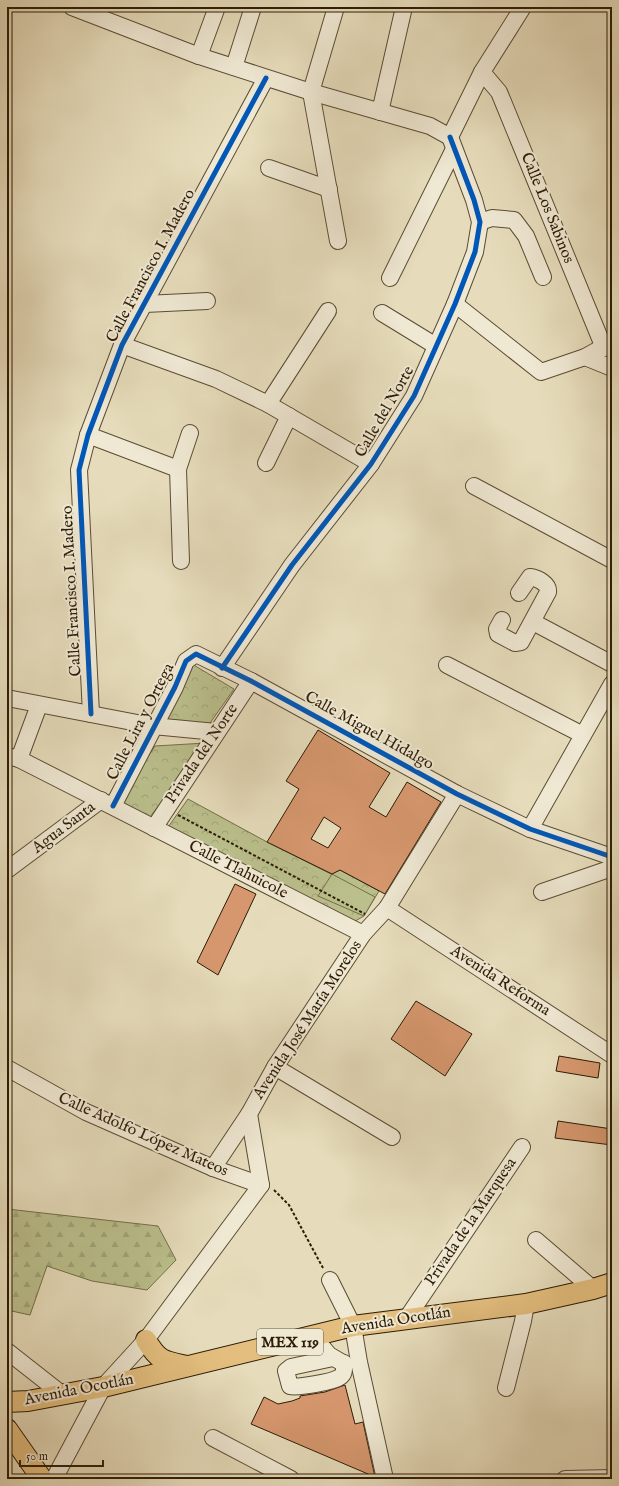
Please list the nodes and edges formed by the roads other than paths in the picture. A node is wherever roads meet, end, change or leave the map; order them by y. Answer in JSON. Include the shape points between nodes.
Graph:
{"nodes":[{"id":1,"x":72,"y":7,"type":"edge"},
{"id":2,"x":217,"y":7,"type":"edge"},
{"id":3,"x":254,"y":7,"type":"edge"},
{"id":4,"x":336,"y":7,"type":"edge"},
{"id":5,"x":404,"y":7,"type":"edge"},
{"id":6,"x":523,"y":7,"type":"edge"},
{"id":7,"x":198,"y":56,"type":"junction"},
{"id":8,"x":234,"y":67,"type":"junction"},
{"id":9,"x":482,"y":72,"type":"junction"},
{"id":10,"x":266,"y":78,"type":"junction"},
{"id":11,"x":311,"y":92,"type":"junction"},
{"id":12,"x":380,"y":112,"type":"junction"},
{"id":13,"x":452,"y":143,"type":"junction"},
{"id":14,"x":270,"y":168,"type":"dead end"},
{"id":15,"x":328,"y":189,"type":"junction"},
{"id":16,"x":480,"y":222,"type":"junction"},
{"id":17,"x":338,"y":241,"type":"dead end"},
{"id":18,"x":543,"y":277,"type":"dead end"},
{"id":19,"x":390,"y":278,"type":"dead end"},
{"id":20,"x":207,"y":301,"type":"dead end"},
{"id":21,"x":145,"y":304,"type":"junction"},
{"id":22,"x":454,"y":304,"type":"junction"},
{"id":23,"x":328,"y":311,"type":"dead end"},
{"id":24,"x":382,"y":313,"type":"dead end"},
{"id":25,"x":608,"y":345,"type":"edge"},
{"id":26,"x":122,"y":346,"type":"junction"},
{"id":27,"x":436,"y":346,"type":"junction"},
{"id":28,"x":585,"y":357,"type":"junction"},
{"id":29,"x":612,"y":368,"type":"edge"},
{"id":30,"x":268,"y":404,"type":"junction"},
{"id":31,"x":289,"y":416,"type":"junction"},
{"id":32,"x":190,"y":433,"type":"dead end"},
{"id":33,"x":88,"y":435,"type":"junction"},
{"id":34,"x":266,"y":463,"type":"dead end"},
{"id":35,"x":371,"y":464,"type":"junction"},
{"id":36,"x":178,"y":469,"type":"junction"},
{"id":37,"x":474,"y":486,"type":"dead end"},
{"id":38,"x":612,"y":560,"type":"edge"},
{"id":39,"x":181,"y":561,"type":"dead end"},
{"id":40,"x":519,"y":593,"type":"dead end"},
{"id":41,"x":502,"y":620,"type":"dead end"},
{"id":42,"x":533,"y":622,"type":"junction"},
{"id":43,"x":196,"y":654,"type":"joint"},
{"id":44,"x":612,"y":664,"type":"edge"},
{"id":45,"x":446,"y":665,"type":"dead end"},
{"id":46,"x":222,"y":668,"type":"junction"},
{"id":47,"x":251,"y":681,"type":"junction"},
{"id":48,"x":612,"y":686,"type":"edge"},
{"id":49,"x":7,"y":698,"type":"edge"},
{"id":50,"x":39,"y":705,"type":"junction"},
{"id":51,"x":91,"y":714,"type":"junction"},
{"id":52,"x":153,"y":726,"type":"junction"},
{"id":53,"x":216,"y":732,"type":"junction"},
{"id":54,"x":583,"y":735,"type":"junction"},
{"id":55,"x":13,"y":757,"type":"edge"},
{"id":56,"x":457,"y":794,"type":"junction"},
{"id":57,"x":107,"y":803,"type":"junction"},
{"id":58,"x":154,"y":828,"type":"junction"},
{"id":59,"x":530,"y":829,"type":"junction"},
{"id":60,"x":612,"y":857,"type":"edge"},
{"id":61,"x":612,"y":868,"type":"edge"},
{"id":62,"x":7,"y":870,"type":"edge"},
{"id":63,"x":542,"y":892,"type":"dead end"},
{"id":64,"x":387,"y":908,"type":"junction"},
{"id":65,"x":363,"y":934,"type":"junction"},
{"id":66,"x":612,"y":1055,"type":"edge"},
{"id":67,"x":275,"y":1067,"type":"junction"},
{"id":68,"x":7,"y":1068,"type":"edge"},
{"id":69,"x":248,"y":1114,"type":"junction"},
{"id":70,"x":392,"y":1137,"type":"dead end"},
{"id":71,"x":522,"y":1147,"type":"dead end"},
{"id":72,"x":213,"y":1168,"type":"junction"},
{"id":73,"x":261,"y":1186,"type":"junction"},
{"id":74,"x":536,"y":1240,"type":"dead end"},
{"id":75,"x":612,"y":1271,"type":"edge"},
{"id":76,"x":330,"y":1280,"type":"road end"},
{"id":77,"x":612,"y":1283,"type":"edge"},
{"id":78,"x":584,"y":1287,"type":"junction"},
{"id":79,"x":526,"y":1304,"type":"junction"},
{"id":80,"x":407,"y":1318,"type":"junction"},
{"id":81,"x":353,"y":1326,"type":"junction"},
{"id":82,"x":313,"y":1336,"type":"junction"},
{"id":83,"x":146,"y":1340,"type":"junction"},
{"id":84,"x":7,"y":1351,"type":"edge"},
{"id":85,"x":345,"y":1361,"type":"junction"},
{"id":86,"x":187,"y":1366,"type":"junction"},
{"id":87,"x":103,"y":1387,"type":"junction"},
{"id":88,"x":506,"y":1388,"type":"dead end"},
{"id":89,"x":63,"y":1395,"type":"junction"},
{"id":90,"x":7,"y":1402,"type":"edge"},
{"id":91,"x":7,"y":1429,"type":"edge"},
{"id":92,"x":213,"y":1438,"type":"dead end"},
{"id":93,"x":612,"y":1478,"type":"edge"},
{"id":94,"x":42,"y":1479,"type":"edge"},
{"id":95,"x":54,"y":1479,"type":"edge"},
{"id":96,"x":291,"y":1479,"type":"edge"},
{"id":97,"x":385,"y":1479,"type":"edge"},
{"id":98,"x":565,"y":1479,"type":"edge"}],
"edges":[{"from":1,"to":7,"type":"street"},
{"from":2,"to":7,"type":"street"},
{"from":3,"to":8,"type":"street"},
{"from":4,"to":11,"type":"street"},
{"from":5,"to":12,"type":"street"},
{"from":6,"to":9,"type":"street"},
{"from":7,"to":8,"type":"street"},
{"from":8,"to":10,"type":"street"},
{"from":9,"to":13,"type":"street"},
{"from":9,"to":25,"type":"street","name":"Calle Los Sabinos","via":[[500,92]]},
{"from":10,"to":11,"type":"street"},
{"from":10,"to":21,"type":"street","name":"Calle Francisco I. Madero"},
{"from":11,"to":12,"type":"street"},
{"from":11,"to":15,"type":"street"},
{"from":12,"to":13,"type":"street","via":[[430,126]]},
{"from":13,"to":16,"type":"street","name":"Calle del Norte"},
{"from":13,"to":19,"type":"street"},
{"from":14,"to":15,"type":"street"},
{"from":15,"to":17,"type":"street"},
{"from":16,"to":18,"type":"street","via":[[492,218],[514,220],[526,236]]},
{"from":16,"to":22,"type":"street","name":"Calle del Norte","via":[[475,252]]},
{"from":20,"to":21,"type":"street"},
{"from":21,"to":26,"type":"street","name":"Calle Francisco I. Madero"},
{"from":22,"to":27,"type":"street","name":"Calle del Norte"},
{"from":22,"to":28,"type":"street","via":[[541,372]]},
{"from":23,"to":30,"type":"street"},
{"from":24,"to":27,"type":"street"},
{"from":25,"to":28,"type":"street"},
{"from":26,"to":30,"type":"street","via":[[216,379]]},
{"from":26,"to":33,"type":"street","name":"Calle Francisco I. Madero"},
{"from":27,"to":35,"type":"street","name":"Calle del Norte","via":[[414,396]]},
{"from":28,"to":29,"type":"street"},
{"from":30,"to":31,"type":"street"},
{"from":31,"to":34,"type":"street"},
{"from":31,"to":35,"type":"street"},
{"from":32,"to":36,"type":"street"},
{"from":33,"to":36,"type":"street"},
{"from":33,"to":51,"type":"street","name":"Calle Francisco I. Madero","via":[[79,470]]},
{"from":35,"to":46,"type":"street","name":"Calle del Norte","via":[[292,565]]},
{"from":36,"to":39,"type":"street"},
{"from":37,"to":38,"type":"street"},
{"from":40,"to":42,"type":"street","via":[[530,577],[549,588]]},
{"from":41,"to":42,"type":"street","via":[[496,632],[518,644],[522,642]]},
{"from":42,"to":44,"type":"street"},
{"from":43,"to":46,"type":"street","name":"Calle Miguel Hidalgo"},
{"from":43,"to":52,"type":"street","name":"Calle Lira y Ortega","via":[[186,661]]},
{"from":45,"to":54,"type":"street"},
{"from":46,"to":47,"type":"street","name":"Calle Miguel Hidalgo"},
{"from":47,"to":53,"type":"street","name":"Privada del Norte"},
{"from":47,"to":56,"type":"street","name":"Calle Miguel Hidalgo"},
{"from":48,"to":54,"type":"street"},
{"from":49,"to":50,"type":"street"},
{"from":50,"to":51,"type":"street"},
{"from":50,"to":55,"type":"street"},
{"from":51,"to":52,"type":"street"},
{"from":52,"to":53,"type":"street"},
{"from":52,"to":57,"type":"street","name":"Calle Lira y Ortega"},
{"from":53,"to":58,"type":"street","name":"Privada del Norte"},
{"from":54,"to":59,"type":"street"},
{"from":55,"to":57,"type":"street","name":"Calle Tlahuicole"},
{"from":56,"to":59,"type":"street","name":"Calle Miguel Hidalgo"},
{"from":56,"to":64,"type":"street","name":"Avenida José María Morelos"},
{"from":57,"to":58,"type":"street","name":"Calle Tlahuicole"},
{"from":57,"to":62,"type":"street","name":"Agua Santa"},
{"from":58,"to":65,"type":"street","name":"Calle Tlahuicole"},
{"from":59,"to":60,"type":"street","name":"Calle Miguel Hidalgo"},
{"from":61,"to":63,"type":"street"},
{"from":64,"to":65,"type":"street","name":"Avenida José María Morelos"},
{"from":64,"to":66,"type":"street","name":"Avenida Reforma"},
{"from":65,"to":67,"type":"street","name":"Avenida José María Morelos"},
{"from":67,"to":69,"type":"street","name":"Avenida José María Morelos"},
{"from":67,"to":70,"type":"street"},
{"from":68,"to":72,"type":"street","name":"Calle Adolfo López Mateos","via":[[86,1112]]},
{"from":69,"to":72,"type":"street"},
{"from":69,"to":73,"type":"street","name":"Avenida José María Morelos"},
{"from":71,"to":80,"type":"street","name":"Privada de la Marquesa"},
{"from":72,"to":73,"type":"street","name":"Calle Adolfo López Mateos"},
{"from":73,"to":83,"type":"street"},
{"from":74,"to":78,"type":"street"},
{"from":75,"to":78,"type":"main road","name":"Avenida Ocotlán","number":"MEX 119"},
{"from":76,"to":81,"type":"street"},
{"from":77,"to":78,"type":"main road","name":"Avenida Ocotlán","number":"MEX 119"},
{"from":78,"to":79,"type":"main road","name":"Avenida Ocotlán","number":"MEX 119"},
{"from":79,"to":80,"type":"main road","name":"Avenida Ocotlán","number":"MEX 119"},
{"from":79,"to":88,"type":"street"},
{"from":80,"to":81,"type":"main road","name":"Avenida Ocotlán","number":"MEX 119"},
{"from":81,"to":82,"type":"main road","name":"Avenida Ocotlán","number":"MEX 119"},
{"from":81,"to":85,"type":"street"},
{"from":82,"to":85,"type":"street"},
{"from":82,"to":86,"type":"main road","name":"Avenida Ocotlán","number":"MEX 119"},
{"from":83,"to":86,"type":"main road","via":[[162,1360]]},
{"from":83,"to":87,"type":"street"},
{"from":84,"to":89,"type":"street"},
{"from":85,"to":97,"type":"street"},
{"from":86,"to":87,"type":"main road","name":"Avenida Ocotlán","number":"MEX 119"},
{"from":87,"to":89,"type":"main road","name":"Avenida Ocotlán","number":"MEX 119"},
{"from":87,"to":95,"type":"street"},
{"from":89,"to":90,"type":"main road","name":"Avenida Ocotlán","number":"MEX 119"},
{"from":91,"to":94,"type":"main road"},
{"from":92,"to":96,"type":"street"},
{"from":93,"to":98,"type":"street"}]}
